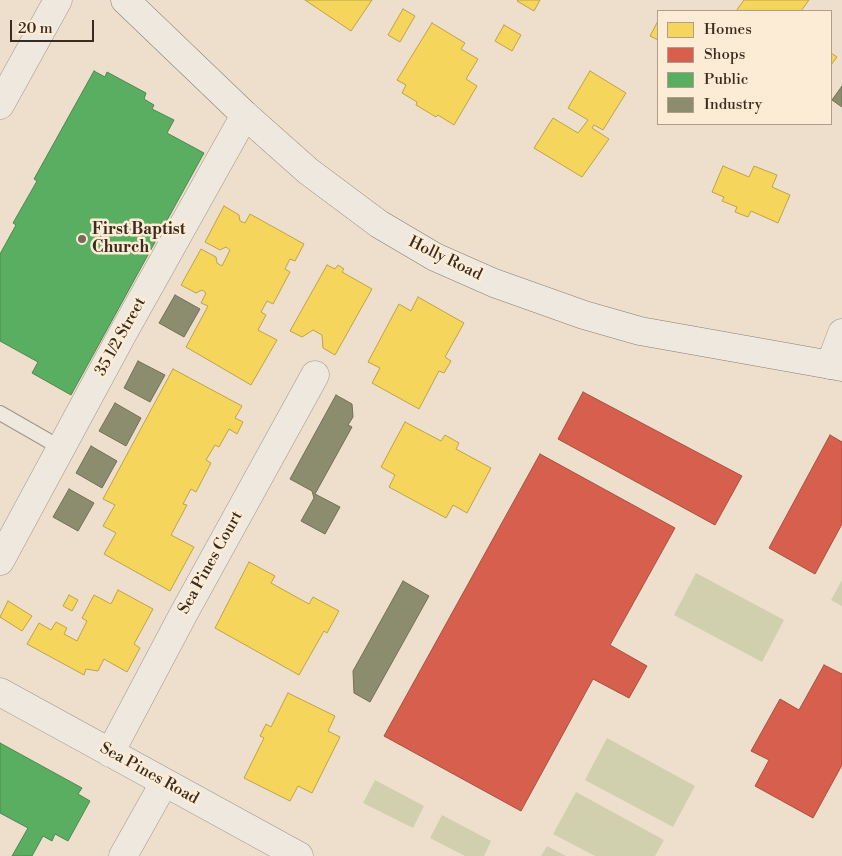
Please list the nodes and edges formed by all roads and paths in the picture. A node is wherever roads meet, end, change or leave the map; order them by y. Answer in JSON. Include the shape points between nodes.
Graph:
{"nodes":[{"id":1,"x":58,"y":0,"type":"edge"},
{"id":2,"x":125,"y":0,"type":"edge"},
{"id":3,"x":0,"y":105,"type":"edge"},
{"id":4,"x":245,"y":115,"type":"junction"},
{"id":5,"x":842,"y":333,"type":"edge"},
{"id":6,"x":836,"y":366,"type":"edge"},
{"id":7,"x":315,"y":375,"type":"dead end"},
{"id":8,"x":0,"y":413,"type":"edge"},
{"id":9,"x":61,"y":448,"type":"junction"},
{"id":10,"x":0,"y":561,"type":"edge"},
{"id":11,"x":0,"y":692,"type":"edge"},
{"id":12,"x":110,"y":753,"type":"junction"},
{"id":13,"x":164,"y":783,"type":"junction"},
{"id":14,"x":123,"y":856,"type":"edge"},
{"id":15,"x":298,"y":856,"type":"edge"}],
"edges":[{"from":1,"to":3,"type":"street"},
{"from":2,"to":4,"type":"street","name":"Holly Road"},
{"from":4,"to":6,"type":"street","name":"Holly Road","via":[[308,171],[379,224],[435,257],[494,283],[640,331]]},
{"from":4,"to":9,"type":"street","name":"35 1/2 Street"},
{"from":5,"to":6,"type":"street"},
{"from":7,"to":12,"type":"street","name":"Sea Pines Court"},
{"from":8,"to":9,"type":"lane"},
{"from":9,"to":10,"type":"street","name":"35 1/2 Street"},
{"from":11,"to":12,"type":"street","name":"Sea Pines Road"},
{"from":12,"to":13,"type":"street","name":"Sea Pines Road"},
{"from":13,"to":14,"type":"street"},
{"from":13,"to":15,"type":"street","name":"Sea Pines Road"}]}
